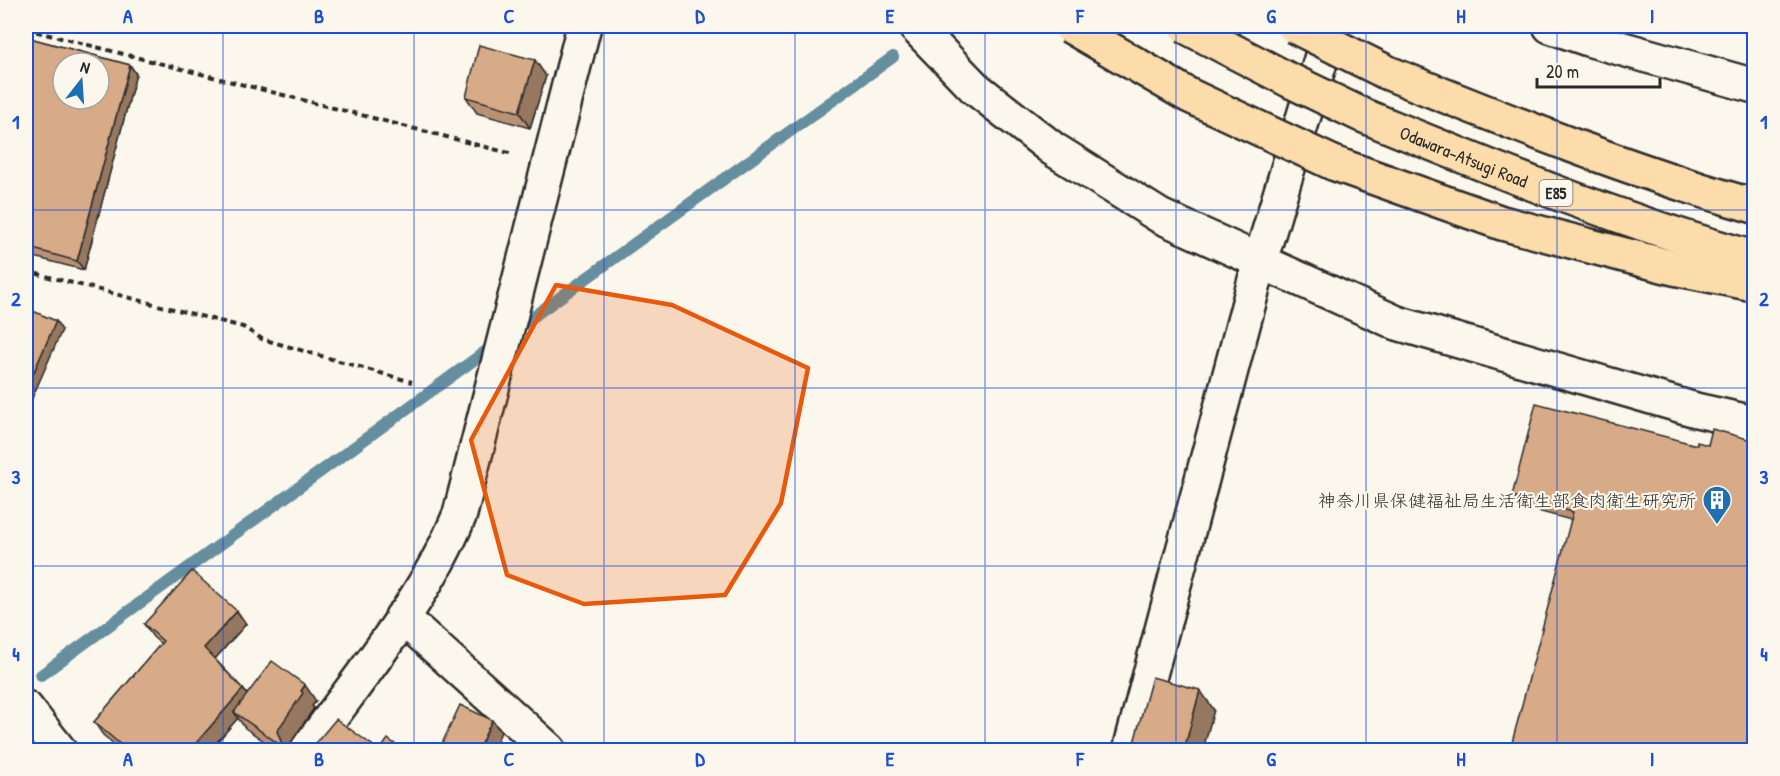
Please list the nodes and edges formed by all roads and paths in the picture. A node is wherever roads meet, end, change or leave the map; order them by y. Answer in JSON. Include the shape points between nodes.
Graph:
{"nodes":[{"id":1,"x":584,"y":26,"type":"edge"},
{"id":2,"x":915,"y":26,"type":"edge"},
{"id":3,"x":1070,"y":26,"type":"edge"},
{"id":4,"x":1185,"y":26,"type":"edge"},
{"id":5,"x":1294,"y":26,"type":"edge"},
{"id":6,"x":1331,"y":26,"type":"edge"},
{"id":7,"x":1550,"y":26,"type":"edge"},
{"id":8,"x":26,"y":29,"type":"edge"},
{"id":9,"x":1755,"y":86,"type":"edge"},
{"id":10,"x":549,"y":163,"type":"junction"},
{"id":11,"x":1755,"y":206,"type":"edge"},
{"id":12,"x":1755,"y":258,"type":"edge"},
{"id":13,"x":1260,"y":261,"type":"junction"},
{"id":14,"x":26,"y":271,"type":"edge"},
{"id":15,"x":1755,"y":284,"type":"edge"},
{"id":16,"x":412,"y":382,"type":"dead end"},
{"id":17,"x":1755,"y":423,"type":"edge"},
{"id":18,"x":402,"y":617,"type":"junction"},
{"id":19,"x":26,"y":708,"type":"edge"},
{"id":20,"x":59,"y":750,"type":"edge"},
{"id":21,"x":307,"y":750,"type":"edge"},
{"id":22,"x":549,"y":750,"type":"edge"},
{"id":23,"x":1130,"y":750,"type":"edge"}],
"edges":[{"from":1,"to":10,"type":"street"},
{"from":2,"to":13,"type":"street","via":[[975,88],[1053,149],[1160,216]]},
{"from":3,"to":15,"type":"highway","bridge":true,"via":[[1188,95],[1333,164],[1502,223],[1674,268]]},
{"from":4,"to":12,"type":"highway","name":"Odawara-Atsugi Road","number":"E85","bridge":true,"via":[[1362,115],[1519,180],[1683,238]]},
{"from":5,"to":11,"type":"highway","bridge":true,"via":[[1386,72],[1542,136]]},
{"from":6,"to":13,"type":"street"},
{"from":7,"to":9,"type":"street"},
{"from":8,"to":10,"type":"path"},
{"from":10,"to":18,"type":"street","via":[[460,514],[445,549]]},
{"from":13,"to":17,"type":"street","via":[[1398,323],[1696,410]]},
{"from":13,"to":23,"type":"street"},
{"from":14,"to":16,"type":"path","via":[[243,327],[262,339]]},
{"from":18,"to":21,"type":"street"},
{"from":18,"to":22,"type":"street"},
{"from":19,"to":20,"type":"street"}]}
